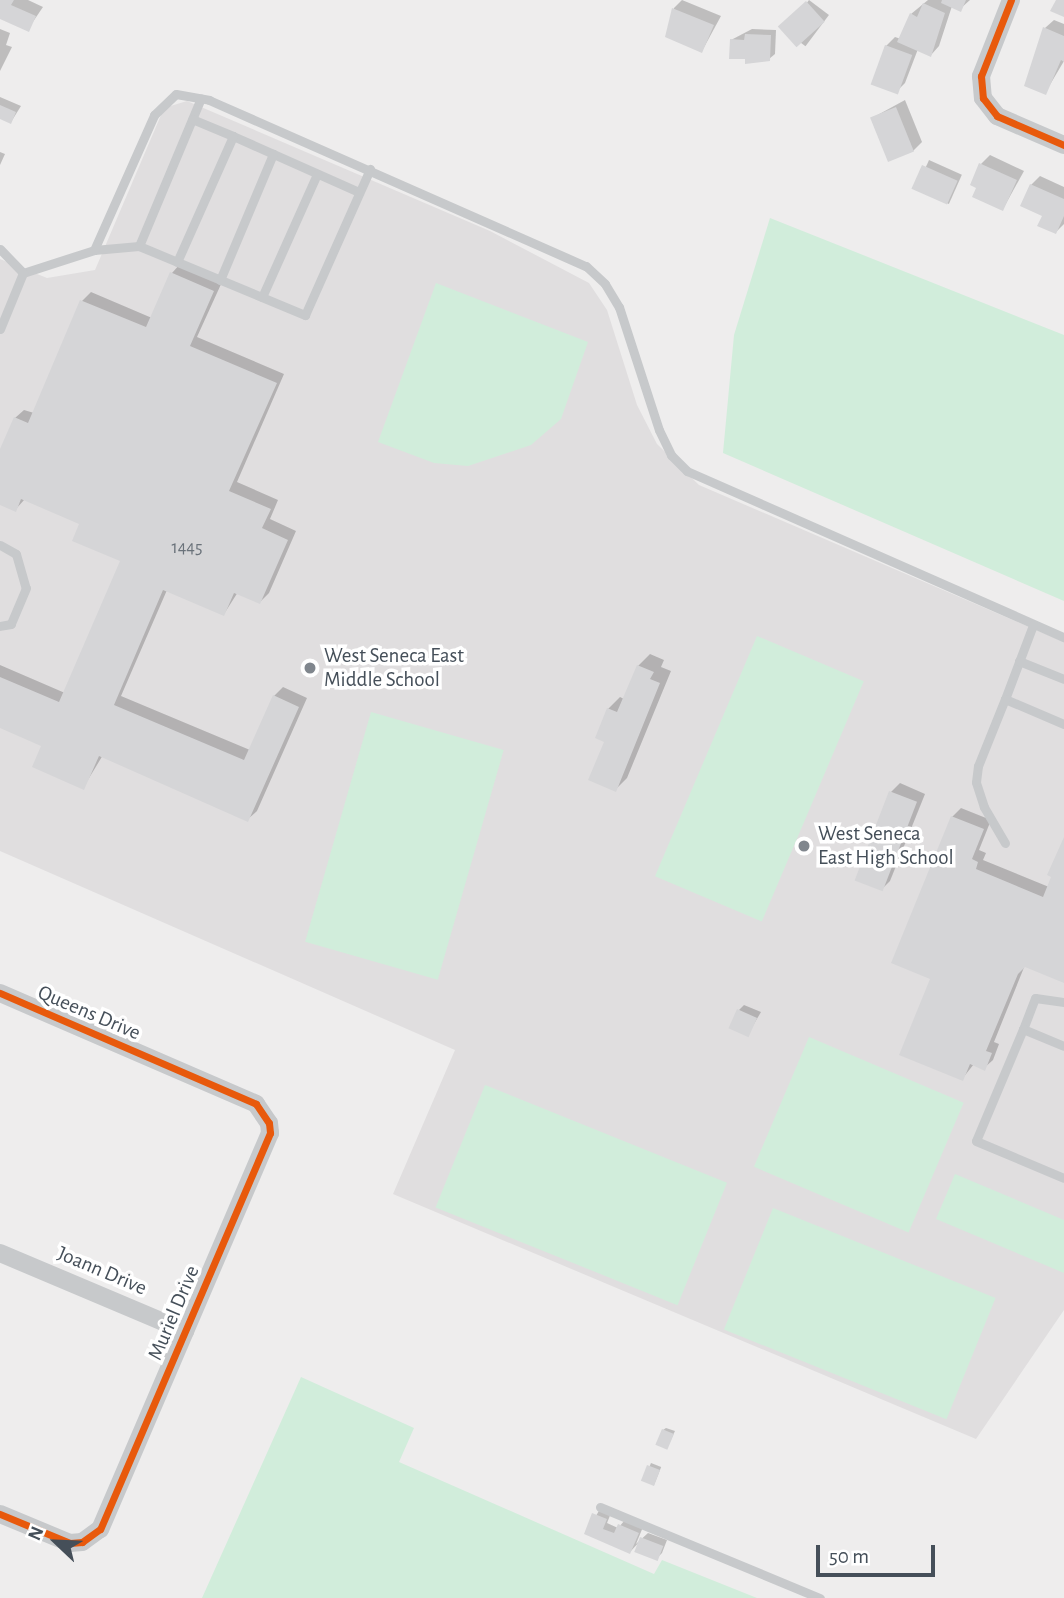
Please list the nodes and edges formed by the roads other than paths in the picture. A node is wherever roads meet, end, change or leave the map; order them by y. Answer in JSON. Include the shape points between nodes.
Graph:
{"nodes":[{"id":1,"x":1011,"y":0,"type":"edge"},
{"id":2,"x":201,"y":98,"type":"junction"},
{"id":3,"x":192,"y":120,"type":"junction"},
{"id":4,"x":233,"y":136,"type":"junction"},
{"id":5,"x":1064,"y":145,"type":"edge"},
{"id":6,"x":273,"y":154,"type":"junction"},
{"id":7,"x":369,"y":169,"type":"junction"},
{"id":8,"x":317,"y":174,"type":"junction"},
{"id":9,"x":359,"y":192,"type":"junction"},
{"id":10,"x":139,"y":246,"type":"junction"},
{"id":11,"x":0,"y":249,"type":"edge"},
{"id":12,"x":94,"y":250,"type":"junction"},
{"id":13,"x":177,"y":262,"type":"junction"},
{"id":14,"x":23,"y":273,"type":"junction"},
{"id":15,"x":220,"y":280,"type":"junction"},
{"id":16,"x":262,"y":298,"type":"junction"},
{"id":17,"x":0,"y":328,"type":"edge"},
{"id":18,"x":0,"y":545,"type":"edge"},
{"id":19,"x":1033,"y":625,"type":"junction"},
{"id":20,"x":0,"y":626,"type":"edge"},
{"id":21,"x":1064,"y":637,"type":"edge"},
{"id":22,"x":1019,"y":661,"type":"junction"},
{"id":23,"x":1064,"y":679,"type":"edge"},
{"id":24,"x":1005,"y":699,"type":"junction"},
{"id":25,"x":1064,"y":724,"type":"edge"},
{"id":26,"x":1004,"y":843,"type":"dead end"},
{"id":27,"x":0,"y":993,"type":"edge"},
{"id":28,"x":1064,"y":1002,"type":"edge"},
{"id":29,"x":1023,"y":1029,"type":"junction"},
{"id":30,"x":1064,"y":1046,"type":"edge"},
{"id":31,"x":164,"y":1064,"type":"joint"},
{"id":32,"x":1064,"y":1178,"type":"edge"},
{"id":33,"x":0,"y":1253,"type":"edge"},
{"id":34,"x":186,"y":1331,"type":"junction"},
{"id":35,"x":600,"y":1507,"type":"dead end"},
{"id":36,"x":0,"y":1514,"type":"edge"},
{"id":37,"x":820,"y":1598,"type":"edge"}],
"edges":[{"from":1,"to":5,"type":"street","via":[[981,76],[983,98],[998,116]]},
{"from":2,"to":3,"type":"lane"},
{"from":2,"to":7,"type":"lane"},
{"from":2,"to":12,"type":"lane","via":[[176,94],[154,115]]},
{"from":3,"to":4,"type":"lane"},
{"from":3,"to":10,"type":"lane"},
{"from":4,"to":6,"type":"lane"},
{"from":4,"to":13,"type":"lane"},
{"from":6,"to":8,"type":"lane"},
{"from":6,"to":15,"type":"lane"},
{"from":7,"to":9,"type":"lane"},
{"from":7,"to":19,"type":"lane","via":[[586,266],[606,284],[659,430],[671,455],[687,471]]},
{"from":8,"to":9,"type":"lane"},
{"from":8,"to":16,"type":"lane"},
{"from":9,"to":16,"type":"lane","via":[[305,315]]},
{"from":10,"to":12,"type":"lane"},
{"from":10,"to":13,"type":"lane"},
{"from":11,"to":14,"type":"lane"},
{"from":12,"to":14,"type":"lane"},
{"from":13,"to":15,"type":"lane"},
{"from":14,"to":17,"type":"lane"},
{"from":15,"to":16,"type":"lane"},
{"from":18,"to":20,"type":"lane","via":[[16,554],[26,588],[11,624]]},
{"from":19,"to":21,"type":"lane"},
{"from":19,"to":22,"type":"lane"},
{"from":22,"to":23,"type":"lane"},
{"from":22,"to":24,"type":"lane"},
{"from":24,"to":25,"type":"lane"},
{"from":24,"to":26,"type":"lane","via":[[976,782]]},
{"from":27,"to":31,"type":"street","name":"Queens Drive"},
{"from":28,"to":29,"type":"lane","via":[[1035,998]]},
{"from":29,"to":30,"type":"lane"},
{"from":29,"to":32,"type":"lane","via":[[976,1141]]},
{"from":31,"to":34,"type":"street","name":"Muriel Drive","via":[[256,1104],[269,1123],[269,1140]]},
{"from":33,"to":34,"type":"street","name":"Joann Drive"},
{"from":34,"to":36,"type":"street","name":"Muriel Drive","via":[[100,1529],[92,1537],[69,1543]]},
{"from":35,"to":37,"type":"lane"}]}
